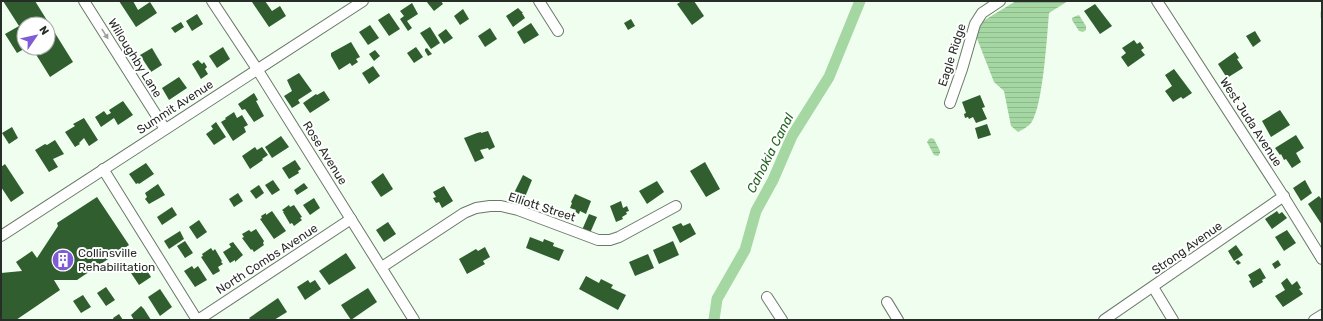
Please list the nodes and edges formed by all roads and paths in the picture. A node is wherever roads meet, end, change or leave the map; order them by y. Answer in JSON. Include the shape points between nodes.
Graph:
{"nodes":[{"id":1,"x":84,"y":1,"type":"edge"},
{"id":2,"x":212,"y":1,"type":"edge"},
{"id":3,"x":364,"y":1,"type":"edge"},
{"id":4,"x":539,"y":1,"type":"edge"},
{"id":5,"x":1000,"y":1,"type":"edge"},
{"id":6,"x":1157,"y":1,"type":"edge"},
{"id":7,"x":558,"y":30,"type":"dead end"},
{"id":8,"x":257,"y":69,"type":"junction"},
{"id":9,"x":950,"y":103,"type":"dead end"},
{"id":10,"x":165,"y":129,"type":"junction"},
{"id":11,"x":103,"y":170,"type":"junction"},
{"id":12,"x":1284,"y":196,"type":"junction"},
{"id":13,"x":676,"y":206,"type":"dead end"},
{"id":14,"x":351,"y":219,"type":"junction"},
{"id":15,"x":1,"y":236,"type":"edge"},
{"id":16,"x":1322,"y":259,"type":"edge"},
{"id":17,"x":382,"y":267,"type":"junction"},
{"id":18,"x":1153,"y":287,"type":"junction"},
{"id":19,"x":767,"y":297,"type":"dead end"},
{"id":20,"x":887,"y":302,"type":"dead end"},
{"id":21,"x":1322,"y":315,"type":"edge"},
{"id":22,"x":198,"y":320,"type":"edge"},
{"id":23,"x":414,"y":320,"type":"edge"},
{"id":24,"x":782,"y":320,"type":"edge"},
{"id":25,"x":898,"y":320,"type":"edge"},
{"id":26,"x":1104,"y":320,"type":"edge"},
{"id":27,"x":1173,"y":320,"type":"edge"},
{"id":28,"x":1314,"y":320,"type":"edge"}],
"edges":[{"from":1,"to":10,"type":"street","name":"Willoughby Lane","one_way":true},
{"from":2,"to":8,"type":"street","name":"Rose Avenue"},
{"from":3,"to":8,"type":"street","name":"Summit Avenue"},
{"from":4,"to":7,"type":"street"},
{"from":5,"to":9,"type":"street","name":"Eagle Ridge","via":[[982,13],[975,24]]},
{"from":6,"to":12,"type":"street","name":"West Juda Avenue"},
{"from":8,"to":10,"type":"street","name":"Summit Avenue"},
{"from":8,"to":14,"type":"street","name":"Rose Avenue"},
{"from":10,"to":11,"type":"street","name":"Summit Avenue"},
{"from":11,"to":15,"type":"street","name":"Summit Avenue"},
{"from":11,"to":22,"type":"street"},
{"from":12,"to":16,"type":"street","name":"West Juda Avenue"},
{"from":12,"to":18,"type":"street","name":"Strong Avenue"},
{"from":13,"to":17,"type":"street","name":"Elliott Street","via":[[610,240],[598,240],[518,210],[501,206],[482,207],[464,213]]},
{"from":14,"to":17,"type":"street","name":"Rose Avenue"},
{"from":14,"to":22,"type":"street","name":"North Combs Avenue"},
{"from":17,"to":23,"type":"street","name":"Rose Avenue"},
{"from":18,"to":26,"type":"street","name":"Strong Avenue"},
{"from":18,"to":27,"type":"street"},
{"from":19,"to":24,"type":"street"},
{"from":20,"to":25,"type":"street"},
{"from":21,"to":28,"type":"street"}]}
